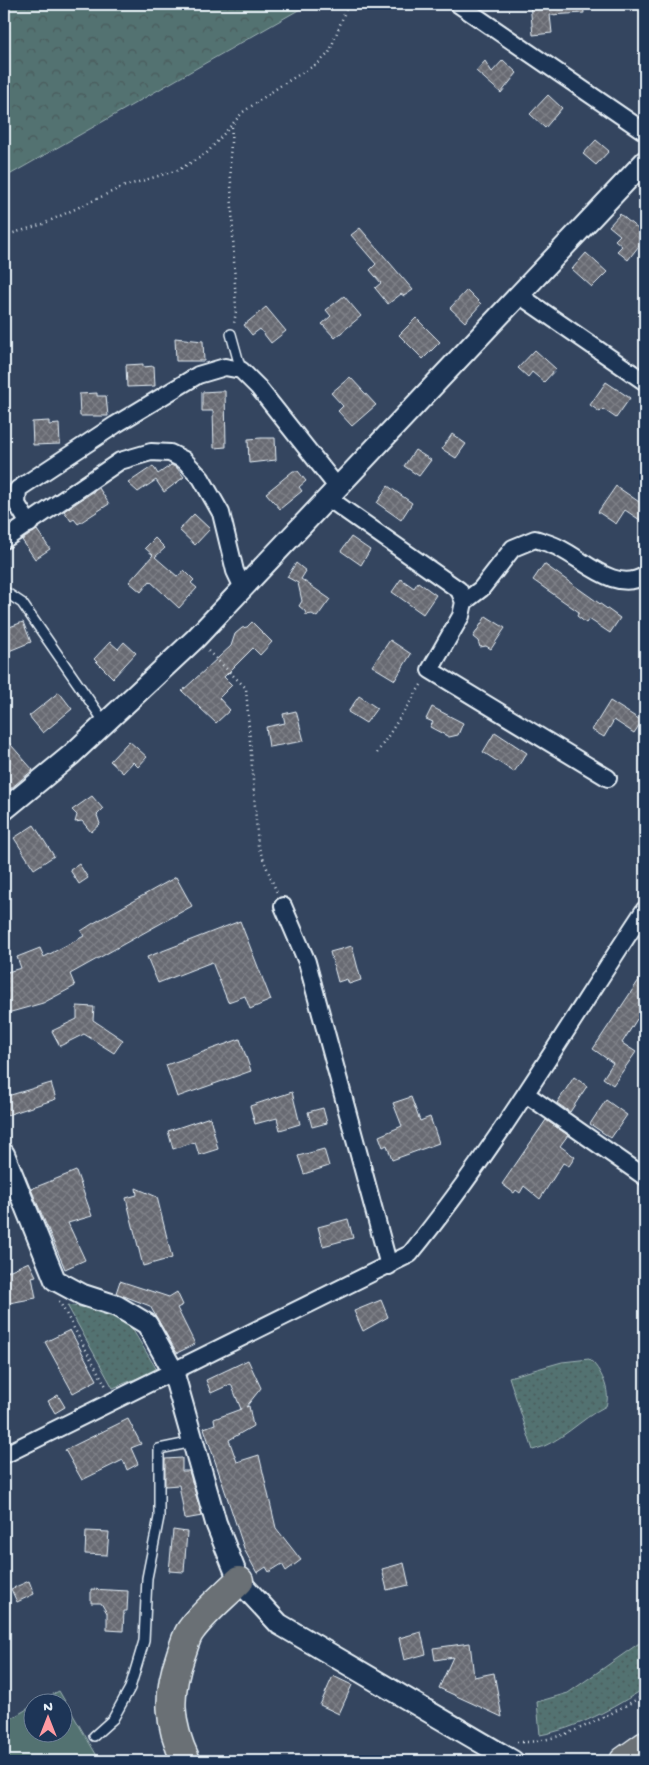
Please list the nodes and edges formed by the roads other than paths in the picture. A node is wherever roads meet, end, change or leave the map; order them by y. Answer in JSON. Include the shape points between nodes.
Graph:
{"nodes":[{"id":1,"x":458,"y":4,"type":"edge"},
{"id":2,"x":645,"y":132,"type":"edge"},
{"id":3,"x":645,"y":161,"type":"edge"},
{"id":4,"x":519,"y":295,"type":"junction"},
{"id":5,"x":231,"y":334,"type":"road end"},
{"id":6,"x":241,"y":370,"type":"junction"},
{"id":7,"x":645,"y":382,"type":"edge"},
{"id":8,"x":333,"y":493,"type":"junction"},
{"id":9,"x":29,"y":524,"type":"junction"},
{"id":10,"x":4,"y":540,"type":"edge"},
{"id":11,"x":645,"y":575,"type":"edge"},
{"id":12,"x":243,"y":588,"type":"junction"},
{"id":13,"x":4,"y":591,"type":"edge"},
{"id":14,"x":464,"y":602,"type":"junction"},
{"id":15,"x":106,"y":723,"type":"junction"},
{"id":16,"x":608,"y":778,"type":"dead end"},
{"id":17,"x":4,"y":810,"type":"edge"},
{"id":18,"x":283,"y":906,"type":"road end"},
{"id":19,"x":645,"y":909,"type":"edge"},
{"id":20,"x":526,"y":1094,"type":"junction"},
{"id":21,"x":4,"y":1154,"type":"edge"},
{"id":22,"x":645,"y":1177,"type":"edge"},
{"id":23,"x":389,"y":1266,"type":"junction"},
{"id":24,"x":174,"y":1371,"type":"junction"},
{"id":25,"x":193,"y":1442,"type":"junction"},
{"id":26,"x":4,"y":1456,"type":"edge"},
{"id":27,"x":239,"y":1581,"type":"junction"},
{"id":28,"x":94,"y":1736,"type":"dead end"},
{"id":29,"x":645,"y":1746,"type":"edge"},
{"id":30,"x":186,"y":1761,"type":"edge"},
{"id":31,"x":513,"y":1761,"type":"edge"},
{"id":32,"x":624,"y":1761,"type":"edge"}],
"edges":[{"from":1,"to":2,"type":"street"},
{"from":3,"to":4,"type":"street"},
{"from":4,"to":7,"type":"street"},
{"from":4,"to":8,"type":"street"},
{"from":5,"to":6,"type":"lane"},
{"from":6,"to":8,"type":"street","via":[[258,387]]},
{"from":6,"to":9,"type":"street","via":[[225,367],[198,374],[18,489],[17,504]]},
{"from":8,"to":12,"type":"street"},
{"from":8,"to":14,"type":"street","via":[[446,579],[459,590]]},
{"from":9,"to":10,"type":"street"},
{"from":9,"to":12,"type":"street","via":[[120,461],[151,452],[170,453],[184,460],[201,478],[221,513],[235,570]]},
{"from":11,"to":14,"type":"street","via":[[626,582],[613,578],[560,548],[535,539],[513,548],[481,589]]},
{"from":12,"to":15,"type":"street","via":[[195,639]]},
{"from":13,"to":15,"type":"lane","via":[[22,603]]},
{"from":14,"to":16,"type":"street","via":[[461,616],[430,670]]},
{"from":15,"to":17,"type":"street"},
{"from":18,"to":23,"type":"street","via":[[307,962]]},
{"from":19,"to":20,"type":"street"},
{"from":20,"to":22,"type":"street"},
{"from":20,"to":23,"type":"street","via":[[437,1222],[410,1254]]},
{"from":21,"to":24,"type":"street","via":[[55,1280],[83,1295],[117,1306],[147,1324]]},
{"from":23,"to":24,"type":"street"},
{"from":24,"to":25,"type":"street"},
{"from":24,"to":26,"type":"street"},
{"from":25,"to":27,"type":"street","via":[[216,1523]]},
{"from":25,"to":28,"type":"lane","via":[[159,1449],[159,1517],[146,1578],[144,1641],[130,1688],[113,1719]]},
{"from":27,"to":30,"type":"highway","via":[[189,1631],[176,1668],[171,1714],[176,1741]]},
{"from":27,"to":31,"type":"street","via":[[279,1624]]},
{"from":29,"to":32,"type":"highway"}]}
